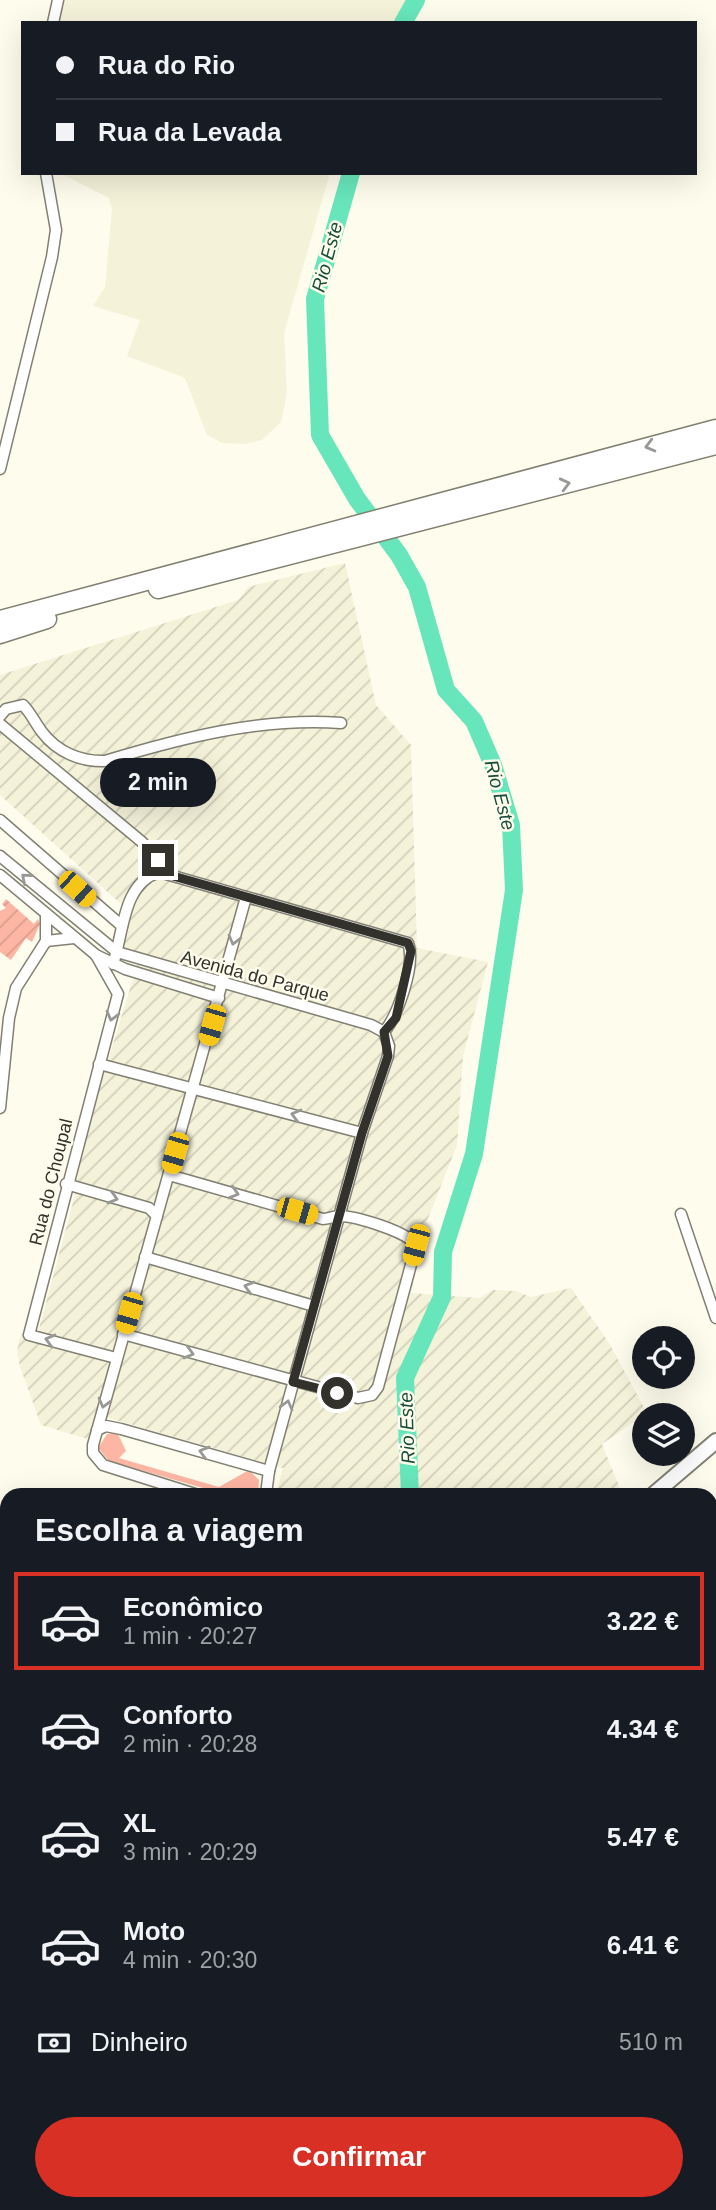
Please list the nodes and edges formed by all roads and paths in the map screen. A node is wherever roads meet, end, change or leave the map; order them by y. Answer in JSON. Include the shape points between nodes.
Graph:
{"nodes":[{"id":1,"x":58,"y":0,"type":"edge"},
{"id":2,"x":53,"y":21,"type":"edge"},
{"id":3,"x":46,"y":175,"type":"edge"},
{"id":4,"x":716,"y":429,"type":"edge"},
{"id":5,"x":716,"y":446,"type":"edge"},
{"id":6,"x":0,"y":469,"type":"edge"},
{"id":7,"x":440,"y":509,"type":"junction"},
{"id":8,"x":221,"y":567,"type":"junction"},
{"id":9,"x":0,"y":620,"type":"edge"},
{"id":10,"x":0,"y":634,"type":"edge"},
{"id":11,"x":0,"y":716,"type":"edge"},
{"id":12,"x":341,"y":723,"type":"dead end"},
{"id":13,"x":0,"y":724,"type":"edge"},
{"id":14,"x":1,"y":822,"type":"edge"},
{"id":15,"x":0,"y":856,"type":"edge"},
{"id":16,"x":159,"y":872,"type":"junction"},
{"id":17,"x":0,"y":874,"type":"edge"},
{"id":18,"x":246,"y":897,"type":"junction"},
{"id":19,"x":66,"y":912,"type":"junction"},
{"id":20,"x":46,"y":915,"type":"junction"},
{"id":21,"x":57,"y":924,"type":"junction"},
{"id":22,"x":122,"y":926,"type":"junction"},
{"id":23,"x":74,"y":938,"type":"junction"},
{"id":24,"x":46,"y":941,"type":"junction"},
{"id":25,"x":117,"y":951,"type":"junction"},
{"id":26,"x":96,"y":956,"type":"junction"},
{"id":27,"x":113,"y":964,"type":"junction"},
{"id":28,"x":223,"y":983,"type":"junction"},
{"id":29,"x":219,"y":998,"type":"junction"},
{"id":30,"x":384,"y":1032,"type":"junction"},
{"id":31,"x":99,"y":1064,"type":"junction"},
{"id":32,"x":194,"y":1087,"type":"junction"},
{"id":33,"x":0,"y":1107,"type":"edge"},
{"id":34,"x":362,"y":1133,"type":"junction"},
{"id":35,"x":169,"y":1175,"type":"junction"},
{"id":36,"x":66,"y":1185,"type":"junction"},
{"id":37,"x":681,"y":1214,"type":"dead end"},
{"id":38,"x":157,"y":1216,"type":"junction"},
{"id":39,"x":339,"y":1216,"type":"junction"},
{"id":40,"x":145,"y":1258,"type":"junction"},
{"id":41,"x":314,"y":1306,"type":"junction"},
{"id":42,"x":716,"y":1318,"type":"edge"},
{"id":43,"x":123,"y":1334,"type":"junction"},
{"id":44,"x":116,"y":1358,"type":"junction"},
{"id":45,"x":293,"y":1382,"type":"junction"},
{"id":46,"x":97,"y":1430,"type":"junction"},
{"id":47,"x":716,"y":1441,"type":"edge"},
{"id":48,"x":269,"y":1471,"type":"junction"},
{"id":49,"x":176,"y":1488,"type":"edge"},
{"id":50,"x":267,"y":1488,"type":"edge"},
{"id":51,"x":661,"y":1488,"type":"edge"}],
"edges":[{"from":1,"to":2,"type":"street"},
{"from":3,"to":6,"type":"street","via":[[55,230],[52,257]]},
{"from":4,"to":7,"type":"highway","one_way":true},
{"from":7,"to":5,"type":"highway","one_way":true},
{"from":7,"to":8,"type":"highway"},
{"from":8,"to":9,"type":"highway"},
{"from":8,"to":10,"type":"highway"},
{"from":11,"to":12,"type":"street","via":[[6,709],[23,705],[52,742],[67,753],[93,761],[192,736],[310,720]]},
{"from":13,"to":16,"type":"street","via":[[142,842],[158,860]]},
{"from":14,"to":22,"type":"street"},
{"from":19,"to":15,"type":"street","name":"Avenida do Parque","one_way":true},
{"from":16,"to":18,"type":"street"},
{"from":16,"to":22,"type":"street","via":[[138,884]]},
{"from":17,"to":20,"type":"street","name":"Avenida do Parque"},
{"from":18,"to":28,"type":"street","one_way":true},
{"from":18,"to":30,"type":"street","via":[[408,943],[411,961],[396,1018]]},
{"from":19,"to":21,"type":"street"},
{"from":19,"to":25,"type":"street","name":"Avenida do Parque"},
{"from":20,"to":21,"type":"street","name":"Avenida do Parque"},
{"from":20,"to":24,"type":"street"},
{"from":21,"to":23,"type":"street","name":"Avenida do Parque"},
{"from":22,"to":25,"type":"street"},
{"from":23,"to":24,"type":"street"},
{"from":23,"to":26,"type":"street","name":"Avenida do Parque"},
{"from":24,"to":33,"type":"street","via":[[16,988]]},
{"from":25,"to":27,"type":"street"},
{"from":25,"to":28,"type":"street","name":"Avenida do Parque"},
{"from":26,"to":27,"type":"street","name":"Avenida do Parque"},
{"from":26,"to":31,"type":"street","name":"Rua do Choupal","one_way":true,"via":[[118,994]]},
{"from":27,"to":29,"type":"street","name":"Avenida do Parque"},
{"from":28,"to":29,"type":"street"},
{"from":28,"to":30,"type":"street","name":"Avenida do Parque"},
{"from":29,"to":32,"type":"street"},
{"from":30,"to":34,"type":"street","via":[[388,1056]]},
{"from":31,"to":32,"type":"street"},
{"from":31,"to":36,"type":"street","name":"Rua do Choupal"},
{"from":34,"to":32,"type":"street","one_way":true},
{"from":32,"to":35,"type":"street"},
{"from":34,"to":39,"type":"street"},
{"from":35,"to":38,"type":"street"},
{"from":35,"to":39,"type":"street","one_way":true,"via":[[323,1219]]},
{"from":36,"to":38,"type":"street","one_way":true,"via":[[149,1208]]},
{"from":44,"to":36,"type":"street","name":"Rua do Choupal","one_way":true,"via":[[29,1335]]},
{"from":37,"to":42,"type":"street"},
{"from":38,"to":40,"type":"street"},
{"from":39,"to":41,"type":"street"},
{"from":39,"to":45,"type":"street","via":[[400,1231],[416,1245],[378,1387],[372,1395],[358,1398]]},
{"from":41,"to":40,"type":"street","one_way":true},
{"from":40,"to":43,"type":"street"},
{"from":41,"to":45,"type":"street"},
{"from":43,"to":44,"type":"street"},
{"from":43,"to":45,"type":"street","one_way":true},
{"from":44,"to":46,"type":"street","one_way":true},
{"from":48,"to":45,"type":"street","one_way":true},
{"from":48,"to":46,"type":"street","one_way":true,"via":[[121,1429],[106,1426]]},
{"from":46,"to":49,"type":"street","via":[[93,1453],[103,1465]]},
{"from":47,"to":51,"type":"street"},
{"from":48,"to":50,"type":"street"}]}
